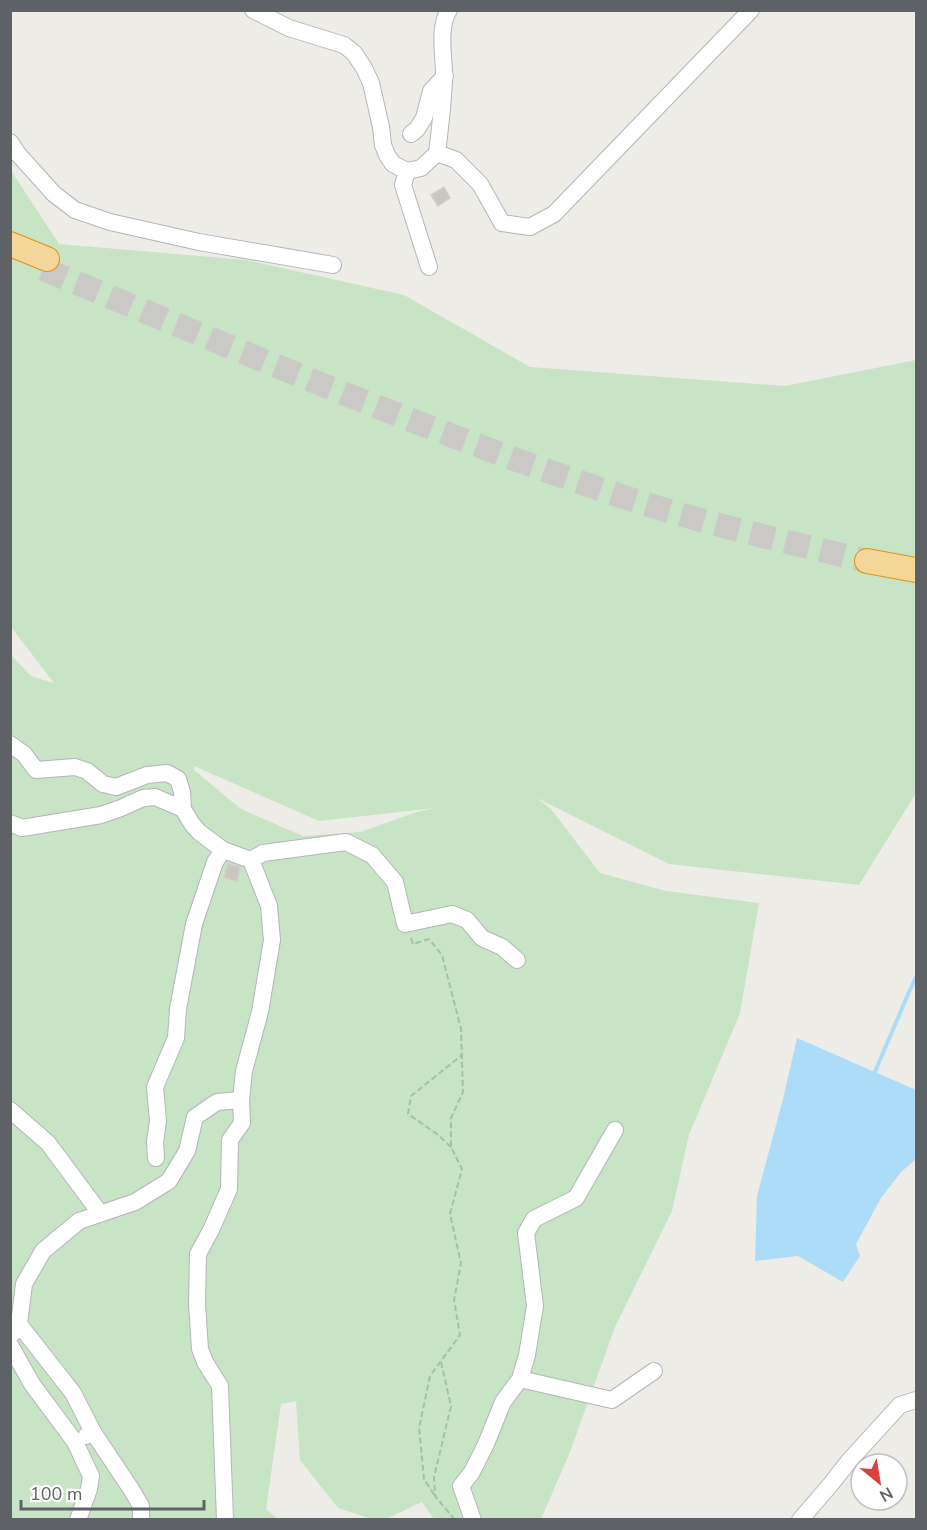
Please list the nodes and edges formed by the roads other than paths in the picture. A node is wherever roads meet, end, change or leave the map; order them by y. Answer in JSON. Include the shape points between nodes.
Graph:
{"nodes":[{"id":1,"x":253,"y":10,"type":"edge"},
{"id":2,"x":449,"y":10,"type":"edge"},
{"id":3,"x":751,"y":10,"type":"edge"},
{"id":4,"x":445,"y":76,"type":"junction"},
{"id":5,"x":411,"y":134,"type":"dead end"},
{"id":6,"x":10,"y":142,"type":"edge"},
{"id":7,"x":438,"y":153,"type":"junction"},
{"id":8,"x":407,"y":171,"type":"junction"},
{"id":9,"x":10,"y":244,"type":"edge"},
{"id":10,"x":10,"y":256,"type":"edge"},
{"id":11,"x":333,"y":265,"type":"dead end"},
{"id":12,"x":429,"y":267,"type":"dead end"},
{"id":13,"x":916,"y":560,"type":"edge"},
{"id":14,"x":916,"y":570,"type":"edge"},
{"id":15,"x":10,"y":744,"type":"edge"},
{"id":16,"x":183,"y":809,"type":"junction"},
{"id":17,"x":10,"y":823,"type":"edge"},
{"id":18,"x":224,"y":850,"type":"junction"},
{"id":19,"x":251,"y":860,"type":"junction"},
{"id":20,"x":517,"y":960,"type":"dead end"},
{"id":21,"x":242,"y":1100,"type":"junction"},
{"id":22,"x":10,"y":1110,"type":"edge"},
{"id":23,"x":615,"y":1130,"type":"dead end"},
{"id":24,"x":156,"y":1158,"type":"dead end"},
{"id":25,"x":100,"y":1213,"type":"junction"},
{"id":26,"x":15,"y":1330,"type":"edge"},
{"id":27,"x":10,"y":1345,"type":"edge"},
{"id":28,"x":654,"y":1371,"type":"dead end"},
{"id":29,"x":520,"y":1379,"type":"junction"},
{"id":30,"x":916,"y":1400,"type":"edge"},
{"id":31,"x":93,"y":1432,"type":"junction"},
{"id":32,"x":75,"y":1442,"type":"junction"},
{"id":33,"x":78,"y":1520,"type":"edge"},
{"id":34,"x":141,"y":1520,"type":"edge"},
{"id":35,"x":225,"y":1520,"type":"edge"},
{"id":36,"x":473,"y":1520,"type":"edge"},
{"id":37,"x":800,"y":1520,"type":"edge"}],
"edges":[{"from":1,"to":8,"type":"lane","via":[[289,28],[344,45],[354,53],[371,83],[387,155],[393,164]]},
{"from":2,"to":4,"type":"lane","via":[[442,44]]},
{"from":3,"to":7,"type":"lane","via":[[554,214],[530,226],[502,223],[480,184],[456,160]]},
{"from":4,"to":5,"type":"lane","via":[[432,91],[424,118]]},
{"from":4,"to":7,"type":"lane"},
{"from":6,"to":11,"type":"lane","via":[[54,194],[75,210],[199,242]]},
{"from":7,"to":8,"type":"lane","via":[[421,168]]},
{"from":8,"to":12,"type":"lane","via":[[403,185]]},
{"from":9,"to":10,"type":"highway","via":[[45,264]]},
{"from":13,"to":14,"type":"highway","via":[[869,556]]},
{"from":15,"to":16,"type":"lane","via":[[36,770],[75,767],[103,784],[116,787],[147,775],[167,773],[178,779]]},
{"from":16,"to":17,"type":"lane","via":[[155,796],[101,815],[22,828]]},
{"from":16,"to":18,"type":"lane","via":[[199,832]]},
{"from":18,"to":19,"type":"lane"},
{"from":18,"to":24,"type":"lane","via":[[215,862],[194,924],[176,1038],[155,1087]]},
{"from":19,"to":20,"type":"lane","via":[[263,853],[346,842],[372,855],[395,882],[405,924],[452,914],[467,920],[482,938],[502,947]]},
{"from":19,"to":21,"type":"lane","via":[[268,906],[272,940],[260,1012],[244,1071]]},
{"from":21,"to":25,"type":"lane","via":[[217,1102],[195,1117],[187,1151],[169,1181],[135,1202]]},
{"from":21,"to":35,"type":"lane","via":[[242,1122],[230,1140],[229,1189],[198,1254],[200,1349],[220,1386]]},
{"from":22,"to":25,"type":"lane","via":[[48,1143]]},
{"from":23,"to":29,"type":"lane","via":[[576,1198],[534,1219],[526,1233],[535,1306]]},
{"from":25,"to":26,"type":"lane","via":[[79,1221],[43,1251],[24,1284]]},
{"from":26,"to":31,"type":"lane","via":[[74,1393]]},
{"from":27,"to":32,"type":"lane","via":[[32,1384]]},
{"from":28,"to":29,"type":"lane","via":[[612,1400]]},
{"from":29,"to":36,"type":"lane","via":[[503,1402],[486,1444],[462,1486]]},
{"from":30,"to":37,"type":"lane","via":[[900,1405]]},
{"from":31,"to":32,"type":"lane"},
{"from":31,"to":34,"type":"lane","via":[[141,1506]]},
{"from":32,"to":33,"type":"lane","via":[[91,1476]]}]}
